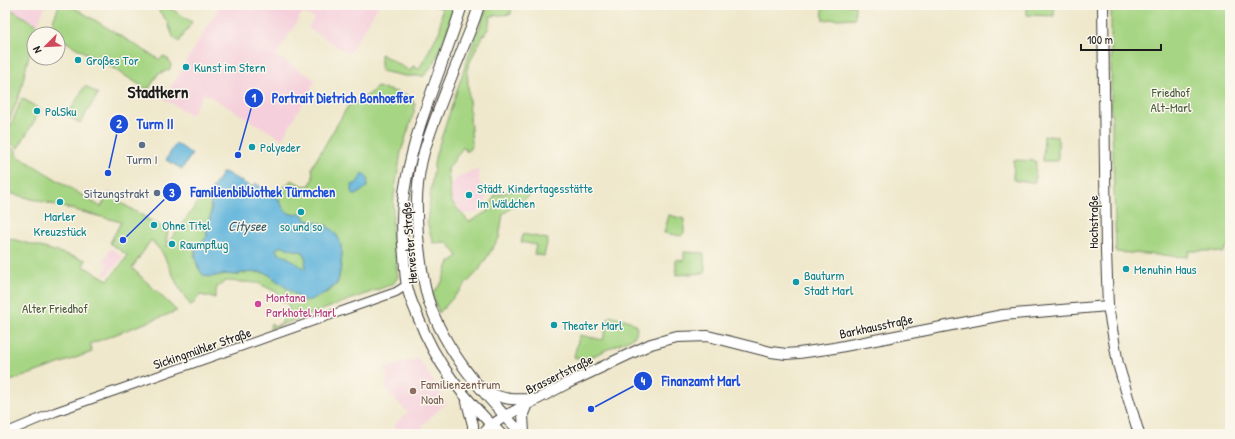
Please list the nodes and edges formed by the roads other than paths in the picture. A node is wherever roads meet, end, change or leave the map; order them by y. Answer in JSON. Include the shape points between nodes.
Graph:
{"nodes":[{"id":1,"x":462,"y":5,"type":"edge"},
{"id":2,"x":479,"y":5,"type":"edge"},
{"id":3,"x":1103,"y":5,"type":"edge"},
{"id":4,"x":407,"y":285,"type":"junction"},
{"id":5,"x":1108,"y":306,"type":"junction"},
{"id":6,"x":652,"y":344,"type":"joint"},
{"id":7,"x":479,"y":387,"type":"junction"},
{"id":8,"x":466,"y":398,"type":"junction"},
{"id":9,"x":537,"y":398,"type":"junction"},
{"id":10,"x":527,"y":404,"type":"junction"},
{"id":11,"x":505,"y":416,"type":"junction"},
{"id":12,"x":492,"y":425,"type":"junction"},
{"id":13,"x":5,"y":433,"type":"edge"},
{"id":14,"x":473,"y":434,"type":"edge"},
{"id":15,"x":483,"y":434,"type":"edge"},
{"id":16,"x":501,"y":434,"type":"edge"},
{"id":17,"x":523,"y":434,"type":"edge"},
{"id":18,"x":1139,"y":434,"type":"edge"}],
"edges":[{"from":1,"to":4,"type":"main road","name":"Hervester Straße","via":[[406,179],[402,235]]},
{"from":2,"to":7,"type":"main road","name":"Hervester Straße","via":[[424,152],[417,184],[417,215],[428,299],[454,353]]},
{"from":3,"to":5,"type":"main road","name":"Hochstraße"},
{"from":4,"to":8,"type":"main road","name":"Hervester Straße","via":[[430,345]]},
{"from":4,"to":13,"type":"street","name":"Sickingmühler Straße","via":[[396,292],[55,412]]},
{"from":5,"to":6,"type":"main road","name":"Barkhausstraße","via":[[1003,315],[799,353],[771,352],[708,336],[677,337]]},
{"from":5,"to":18,"type":"main road","name":"Hochstraße","via":[[1118,364]]},
{"from":6,"to":9,"type":"main road","name":"Brassertstraße"},
{"from":7,"to":9,"type":"main road","via":[[497,397],[509,400]]},
{"from":7,"to":11,"type":"main road","name":"Hervester Straße"},
{"from":8,"to":12,"type":"main road","name":"Hervester Straße"},
{"from":8,"to":14,"type":"main road"},
{"from":9,"to":10,"type":"main road","name":"Brassertstraße"},
{"from":10,"to":11,"type":"main road","name":"Brassertstraße"},
{"from":10,"to":17,"type":"main road","via":[[523,414]]},
{"from":11,"to":12,"type":"main road","name":"Brassertstraße"},
{"from":11,"to":17,"type":"main road","name":"Hervester Straße"},
{"from":12,"to":15,"type":"main road","name":"Brassertstraße"},
{"from":12,"to":16,"type":"main road","name":"Hervester Straße"}]}
